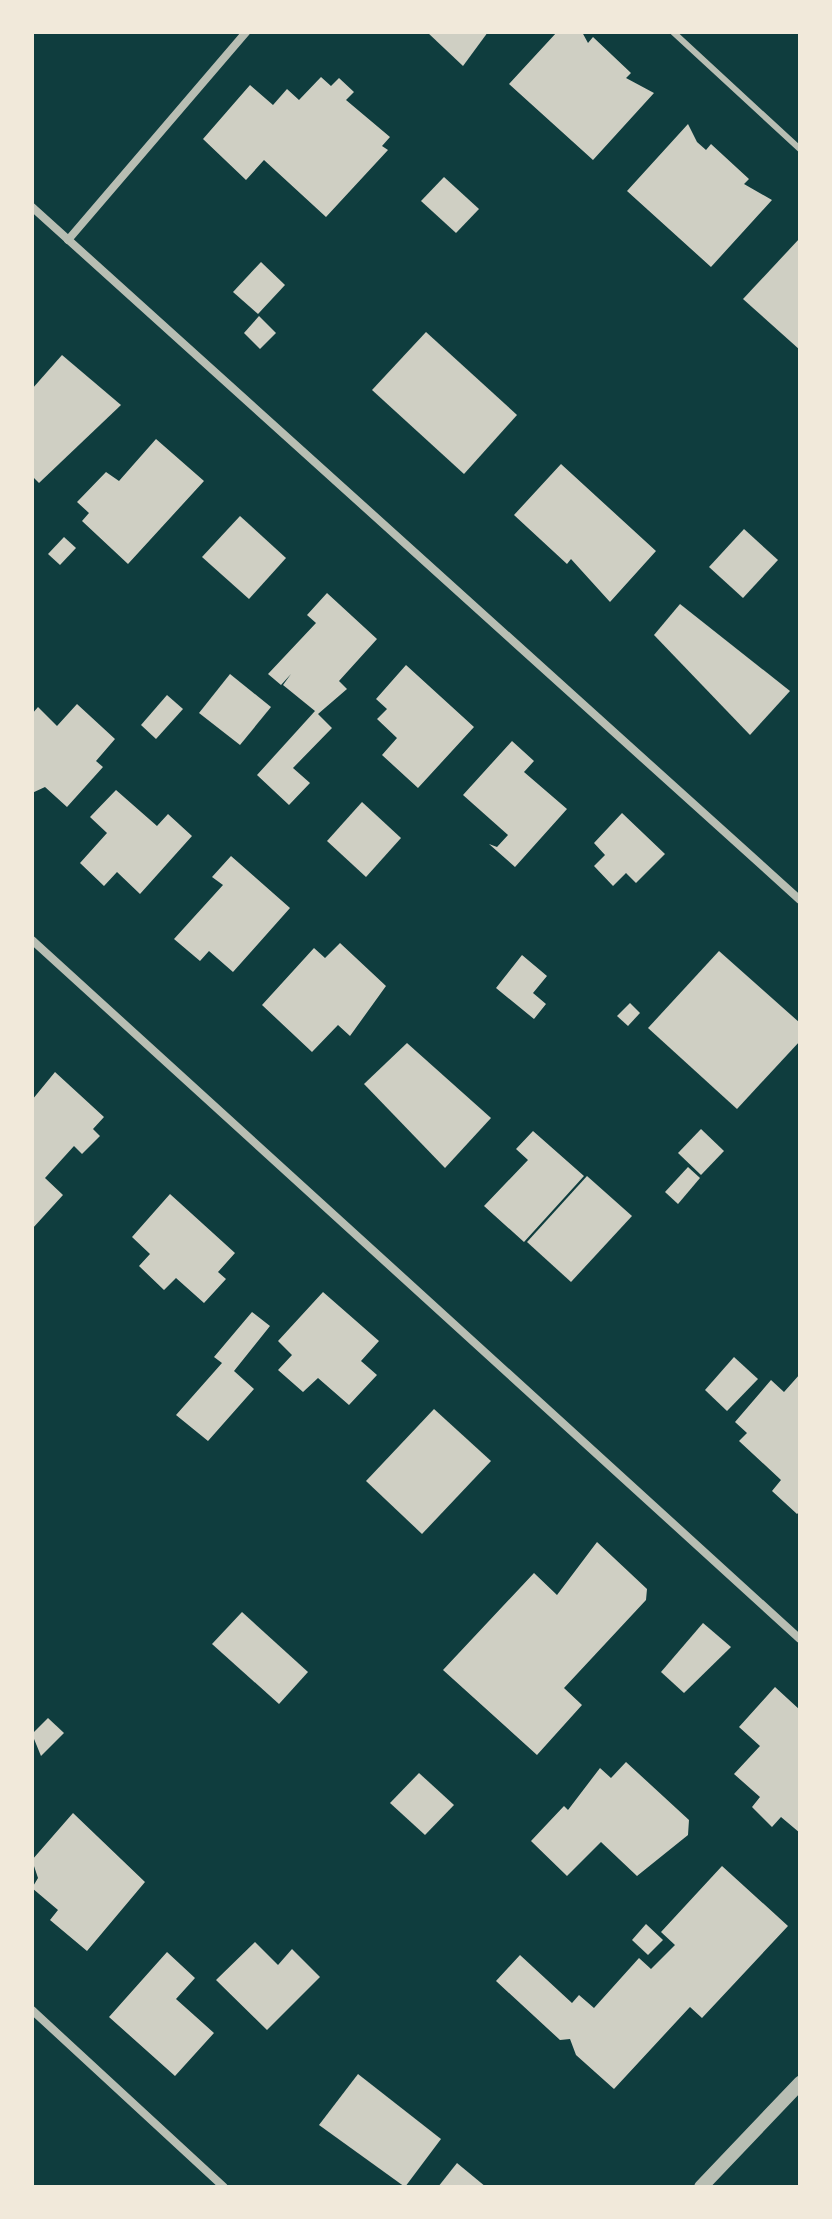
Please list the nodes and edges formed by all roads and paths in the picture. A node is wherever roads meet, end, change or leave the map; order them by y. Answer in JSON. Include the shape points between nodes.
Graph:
{"nodes":[{"id":1,"x":246,"y":32,"type":"edge"},
{"id":2,"x":673,"y":32,"type":"edge"},
{"id":3,"x":800,"y":149,"type":"edge"},
{"id":4,"x":32,"y":207,"type":"edge"},
{"id":5,"x":68,"y":240,"type":"junction"},
{"id":6,"x":800,"y":900,"type":"edge"},
{"id":7,"x":32,"y":940,"type":"edge"},
{"id":8,"x":800,"y":1639,"type":"edge"},
{"id":9,"x":32,"y":2010,"type":"edge"},
{"id":10,"x":800,"y":2083,"type":"edge"},
{"id":11,"x":224,"y":2187,"type":"edge"},
{"id":12,"x":701,"y":2187,"type":"edge"}],
"edges":[{"from":1,"to":5,"type":"street"},
{"from":2,"to":3,"type":"lane"},
{"from":4,"to":5,"type":"street"},
{"from":5,"to":6,"type":"street"},
{"from":7,"to":8,"type":"street"},
{"from":9,"to":11,"type":"street"},
{"from":10,"to":12,"type":"street"}]}
